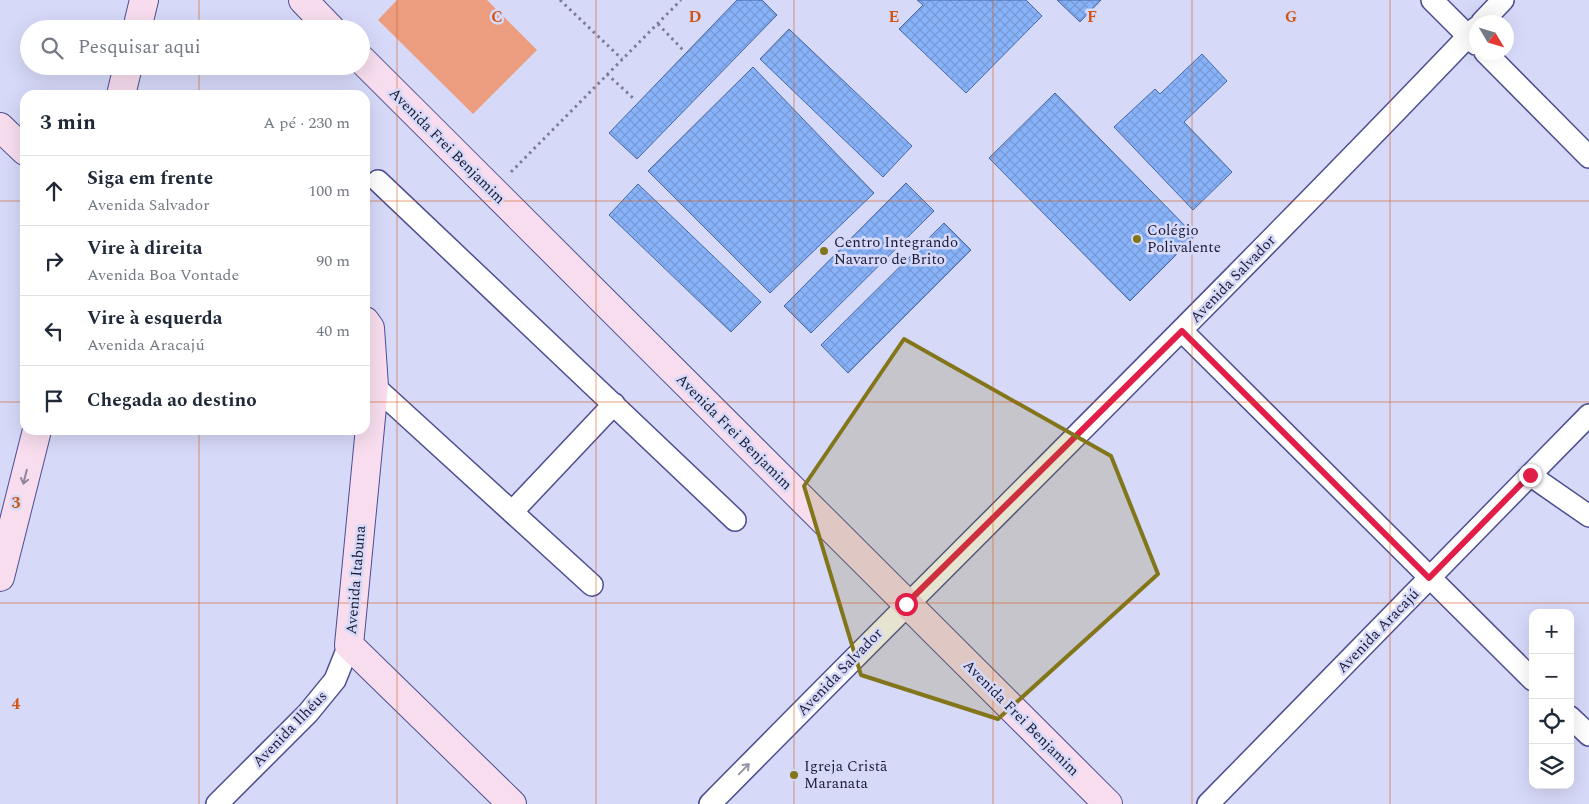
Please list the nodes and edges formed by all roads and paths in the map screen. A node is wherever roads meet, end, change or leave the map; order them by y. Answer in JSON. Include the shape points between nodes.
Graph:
{"nodes":[{"id":1,"x":144,"y":0,"type":"edge"},
{"id":2,"x":303,"y":0,"type":"edge"},
{"id":3,"x":560,"y":0,"type":"edge"},
{"id":4,"x":681,"y":0,"type":"edge"},
{"id":5,"x":1432,"y":0,"type":"edge"},
{"id":6,"x":1503,"y":0,"type":"edge"},
{"id":7,"x":1491,"y":15,"type":"edge"},
{"id":8,"x":139,"y":20,"type":"edge"},
{"id":9,"x":322,"y":20,"type":"edge"},
{"id":10,"x":658,"y":24,"type":"junction"},
{"id":11,"x":1469,"y":28,"type":"edge"},
{"id":12,"x":1469,"y":40,"type":"edge"},
{"id":13,"x":683,"y":50,"type":"dead end"},
{"id":14,"x":622,"y":59,"type":"junction"},
{"id":15,"x":1493,"y":60,"type":"edge"},
{"id":16,"x":370,"y":68,"type":"edge"},
{"id":17,"x":607,"y":74,"type":"junction"},
{"id":18,"x":126,"y":75,"type":"edge"},
{"id":19,"x":122,"y":90,"type":"edge"},
{"id":20,"x":633,"y":98,"type":"dead end"},
{"id":21,"x":0,"y":126,"type":"edge"},
{"id":22,"x":20,"y":146,"type":"edge"},
{"id":23,"x":1589,"y":156,"type":"edge"},
{"id":24,"x":511,"y":172,"type":"dead end"},
{"id":25,"x":378,"y":181,"type":"dead end"},
{"id":26,"x":370,"y":328,"type":"edge"},
{"id":27,"x":1182,"y":331,"type":"junction"},
{"id":28,"x":374,"y":386,"type":"junction"},
{"id":29,"x":614,"y":404,"type":"junction"},
{"id":30,"x":1589,"y":415,"type":"edge"},
{"id":31,"x":370,"y":429,"type":"edge"},
{"id":32,"x":36,"y":435,"type":"edge"},
{"id":33,"x":369,"y":435,"type":"edge"},
{"id":34,"x":1530,"y":475,"type":"junction"},
{"id":35,"x":512,"y":512,"type":"junction"},
{"id":36,"x":1589,"y":516,"type":"edge"},
{"id":37,"x":735,"y":520,"type":"dead end"},
{"id":38,"x":0,"y":577,"type":"edge"},
{"id":39,"x":1429,"y":578,"type":"junction"},
{"id":40,"x":592,"y":585,"type":"dead end"},
{"id":41,"x":906,"y":604,"type":"junction"},
{"id":42,"x":350,"y":645,"type":"junction"},
{"id":43,"x":1529,"y":676,"type":"edge"},
{"id":44,"x":1574,"y":720,"type":"edge"},
{"id":45,"x":1589,"y":735,"type":"edge"},
{"id":46,"x":217,"y":804,"type":"edge"},
{"id":47,"x":512,"y":804,"type":"edge"},
{"id":48,"x":710,"y":804,"type":"edge"},
{"id":49,"x":1108,"y":804,"type":"edge"},
{"id":50,"x":1208,"y":804,"type":"edge"}],
"edges":[{"from":1,"to":8,"type":"main road"},
{"from":2,"to":9,"type":"main road"},
{"from":3,"to":14,"type":"path"},
{"from":4,"to":10,"type":"path"},
{"from":5,"to":11,"type":"street"},
{"from":6,"to":7,"type":"street","name":"Avenida Salvador"},
{"from":10,"to":13,"type":"path"},
{"from":10,"to":14,"type":"path"},
{"from":12,"to":27,"type":"street","name":"Avenida Salvador"},
{"from":14,"to":17,"type":"path"},
{"from":15,"to":23,"type":"street"},
{"from":16,"to":41,"type":"main road","name":"Avenida Frei Benjamim"},
{"from":17,"to":20,"type":"path"},
{"from":17,"to":24,"type":"path"},
{"from":18,"to":19,"type":"main road"},
{"from":21,"to":22,"type":"main road"},
{"from":25,"to":29,"type":"street"},
{"from":26,"to":28,"type":"main road","name":"Avenida Itabuna"},
{"from":27,"to":39,"type":"street"},
{"from":27,"to":41,"type":"street","name":"Avenida Salvador"},
{"from":28,"to":31,"type":"main road","name":"Avenida Itabuna"},
{"from":28,"to":35,"type":"street"},
{"from":29,"to":35,"type":"street"},
{"from":29,"to":37,"type":"street"},
{"from":30,"to":34,"type":"street","name":"Avenida Aracajú"},
{"from":32,"to":38,"type":"main road","one_way":true},
{"from":33,"to":42,"type":"main road","name":"Avenida Itabuna"},
{"from":34,"to":36,"type":"street"},
{"from":34,"to":39,"type":"street","name":"Avenida Aracajú"},
{"from":35,"to":40,"type":"street"},
{"from":39,"to":43,"type":"street"},
{"from":39,"to":50,"type":"street","name":"Avenida Aracajú"},
{"from":48,"to":41,"type":"street","name":"Avenida Salvador","one_way":true},
{"from":41,"to":49,"type":"main road","name":"Avenida Frei Benjamim"},
{"from":42,"to":46,"type":"street","name":"Avenida Ilhéus","via":[[336,680]]},
{"from":42,"to":47,"type":"main road","name":"Avenida Itabuna"},
{"from":44,"to":45,"type":"street"}]}
